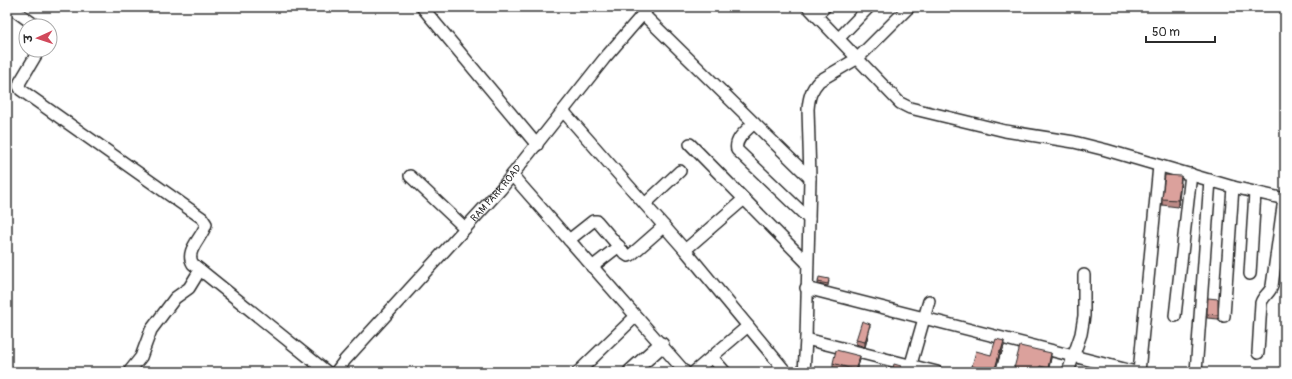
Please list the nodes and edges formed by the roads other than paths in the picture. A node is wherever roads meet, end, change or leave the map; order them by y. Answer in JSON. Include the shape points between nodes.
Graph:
{"nodes":[{"id":1,"x":10,"y":7,"type":"edge"},
{"id":2,"x":808,"y":7,"type":"edge"},
{"id":3,"x":825,"y":7,"type":"edge"},
{"id":4,"x":869,"y":7,"type":"edge"},
{"id":5,"x":910,"y":7,"type":"edge"},
{"id":6,"x":425,"y":8,"type":"edge"},
{"id":7,"x":646,"y":11,"type":"edge"},
{"id":8,"x":816,"y":16,"type":"junction"},
{"id":9,"x":25,"y":18,"type":"edge"},
{"id":10,"x":839,"y":38,"type":"junction"},
{"id":11,"x":34,"y":58,"type":"edge"},
{"id":12,"x":858,"y":58,"type":"junction"},
{"id":13,"x":563,"y":111,"type":"junction"},
{"id":14,"x":754,"y":123,"type":"junction"},
{"id":15,"x":690,"y":144,"type":"dead end"},
{"id":16,"x":537,"y":145,"type":"junction"},
{"id":17,"x":1159,"y":166,"type":"junction"},
{"id":18,"x":680,"y":172,"type":"dead end"},
{"id":19,"x":1190,"y":174,"type":"junction"},
{"id":20,"x":512,"y":175,"type":"junction"},
{"id":21,"x":410,"y":176,"type":"dead end"},
{"id":22,"x":810,"y":178,"type":"junction"},
{"id":23,"x":1210,"y":180,"type":"junction"},
{"id":24,"x":1233,"y":187,"type":"junction"},
{"id":25,"x":1255,"y":192,"type":"junction"},
{"id":26,"x":744,"y":198,"type":"junction"},
{"id":27,"x":1284,"y":199,"type":"edge"},
{"id":28,"x":644,"y":204,"type":"junction"},
{"id":29,"x":809,"y":219,"type":"junction"},
{"id":30,"x":664,"y":226,"type":"junction"},
{"id":31,"x":465,"y":228,"type":"junction"},
{"id":32,"x":569,"y":240,"type":"junction"},
{"id":33,"x":619,"y":246,"type":"junction"},
{"id":34,"x":685,"y":250,"type":"junction"},
{"id":35,"x":807,"y":263,"type":"junction"},
{"id":36,"x":592,"y":267,"type":"junction"},
{"id":37,"x":200,"y":270,"type":"junction"},
{"id":38,"x":1250,"y":274,"type":"dead end"},
{"id":39,"x":1084,"y":275,"type":"dead end"},
{"id":40,"x":806,"y":288,"type":"junction"},
{"id":41,"x":929,"y":301,"type":"dead end"},
{"id":42,"x":1175,"y":316,"type":"dead end"},
{"id":43,"x":1224,"y":316,"type":"dead end"},
{"id":44,"x":635,"y":317,"type":"junction"},
{"id":45,"x":924,"y":318,"type":"junction"},
{"id":46,"x":748,"y":326,"type":"junction"},
{"id":47,"x":806,"y":339,"type":"junction"},
{"id":48,"x":661,"y":345,"type":"junction"},
{"id":49,"x":1258,"y":353,"type":"dead end"},
{"id":50,"x":712,"y":357,"type":"junction"},
{"id":51,"x":1073,"y":357,"type":"junction"},
{"id":52,"x":910,"y":369,"type":"edge"},
{"id":53,"x":129,"y":372,"type":"edge"},
{"id":54,"x":327,"y":372,"type":"edge"},
{"id":55,"x":336,"y":372,"type":"edge"},
{"id":56,"x":578,"y":372,"type":"edge"},
{"id":57,"x":631,"y":372,"type":"edge"},
{"id":58,"x":685,"y":372,"type":"edge"},
{"id":59,"x":694,"y":372,"type":"edge"},
{"id":60,"x":725,"y":372,"type":"edge"},
{"id":61,"x":786,"y":372,"type":"edge"},
{"id":62,"x":804,"y":372,"type":"edge"},
{"id":63,"x":937,"y":372,"type":"edge"},
{"id":64,"x":1068,"y":372,"type":"edge"},
{"id":65,"x":1138,"y":372,"type":"edge"},
{"id":66,"x":1196,"y":372,"type":"edge"}],
"edges":[{"from":1,"to":9,"type":"street"},
{"from":2,"to":8,"type":"street"},
{"from":3,"to":8,"type":"street"},
{"from":4,"to":10,"type":"street"},
{"from":5,"to":12,"type":"street"},
{"from":6,"to":16,"type":"street"},
{"from":7,"to":13,"type":"street","name":"RAM PARK ROAD"},
{"from":7,"to":14,"type":"street"},
{"from":8,"to":10,"type":"street"},
{"from":10,"to":12,"type":"street"},
{"from":11,"to":37,"type":"street","via":[[20,82],[20,90],[202,218],[206,224],[190,256],[190,260]]},
{"from":12,"to":17,"type":"street","via":[[900,103],[910,108],[1004,131],[1074,142]]},
{"from":12,"to":22,"type":"street","via":[[819,81],[811,93],[808,109]]},
{"from":13,"to":16,"type":"street","name":"RAM PARK ROAD"},
{"from":13,"to":28,"type":"street"},
{"from":14,"to":22,"type":"street"},
{"from":14,"to":29,"type":"street","via":[[736,143],[737,150]]},
{"from":15,"to":26,"type":"street"},
{"from":16,"to":20,"type":"street","name":"RAM PARK ROAD"},
{"from":17,"to":19,"type":"street"},
{"from":17,"to":65,"type":"street"},
{"from":18,"to":28,"type":"street"},
{"from":19,"to":23,"type":"street"},
{"from":19,"to":42,"type":"street"},
{"from":20,"to":31,"type":"street","name":"RAM PARK ROAD"},
{"from":20,"to":32,"type":"street"},
{"from":21,"to":31,"type":"street"},
{"from":22,"to":29,"type":"street"},
{"from":23,"to":24,"type":"street"},
{"from":23,"to":66,"type":"street"},
{"from":24,"to":25,"type":"street"},
{"from":24,"to":43,"type":"street"},
{"from":25,"to":27,"type":"street"},
{"from":25,"to":38,"type":"street"},
{"from":26,"to":34,"type":"street"},
{"from":26,"to":35,"type":"street"},
{"from":27,"to":49,"type":"street","via":[[1272,286],[1261,303]]},
{"from":28,"to":30,"type":"street"},
{"from":29,"to":35,"type":"street"},
{"from":30,"to":33,"type":"street","via":[[631,255],[625,254]]},
{"from":30,"to":34,"type":"street"},
{"from":31,"to":55,"type":"street","name":"RAM PARK ROAD"},
{"from":32,"to":33,"type":"street","via":[[595,220]]},
{"from":32,"to":36,"type":"street"},
{"from":33,"to":36,"type":"street"},
{"from":34,"to":46,"type":"street"},
{"from":35,"to":40,"type":"street"},
{"from":36,"to":44,"type":"street"},
{"from":37,"to":53,"type":"street","via":[[189,288],[175,298],[151,330],[141,357]]},
{"from":37,"to":54,"type":"street"},
{"from":39,"to":51,"type":"street","via":[[1084,316]]},
{"from":40,"to":45,"type":"street"},
{"from":40,"to":47,"type":"street"},
{"from":41,"to":45,"type":"street"},
{"from":44,"to":48,"type":"street"},
{"from":44,"to":56,"type":"street"},
{"from":45,"to":51,"type":"street"},
{"from":45,"to":52,"type":"street"},
{"from":46,"to":50,"type":"street"},
{"from":46,"to":61,"type":"street"},
{"from":47,"to":52,"type":"street"},
{"from":47,"to":62,"type":"street"},
{"from":48,"to":57,"type":"street"},
{"from":48,"to":58,"type":"street"},
{"from":50,"to":59,"type":"street"},
{"from":50,"to":60,"type":"street"},
{"from":51,"to":64,"type":"street"},
{"from":51,"to":65,"type":"street"},
{"from":52,"to":63,"type":"street"}]}
